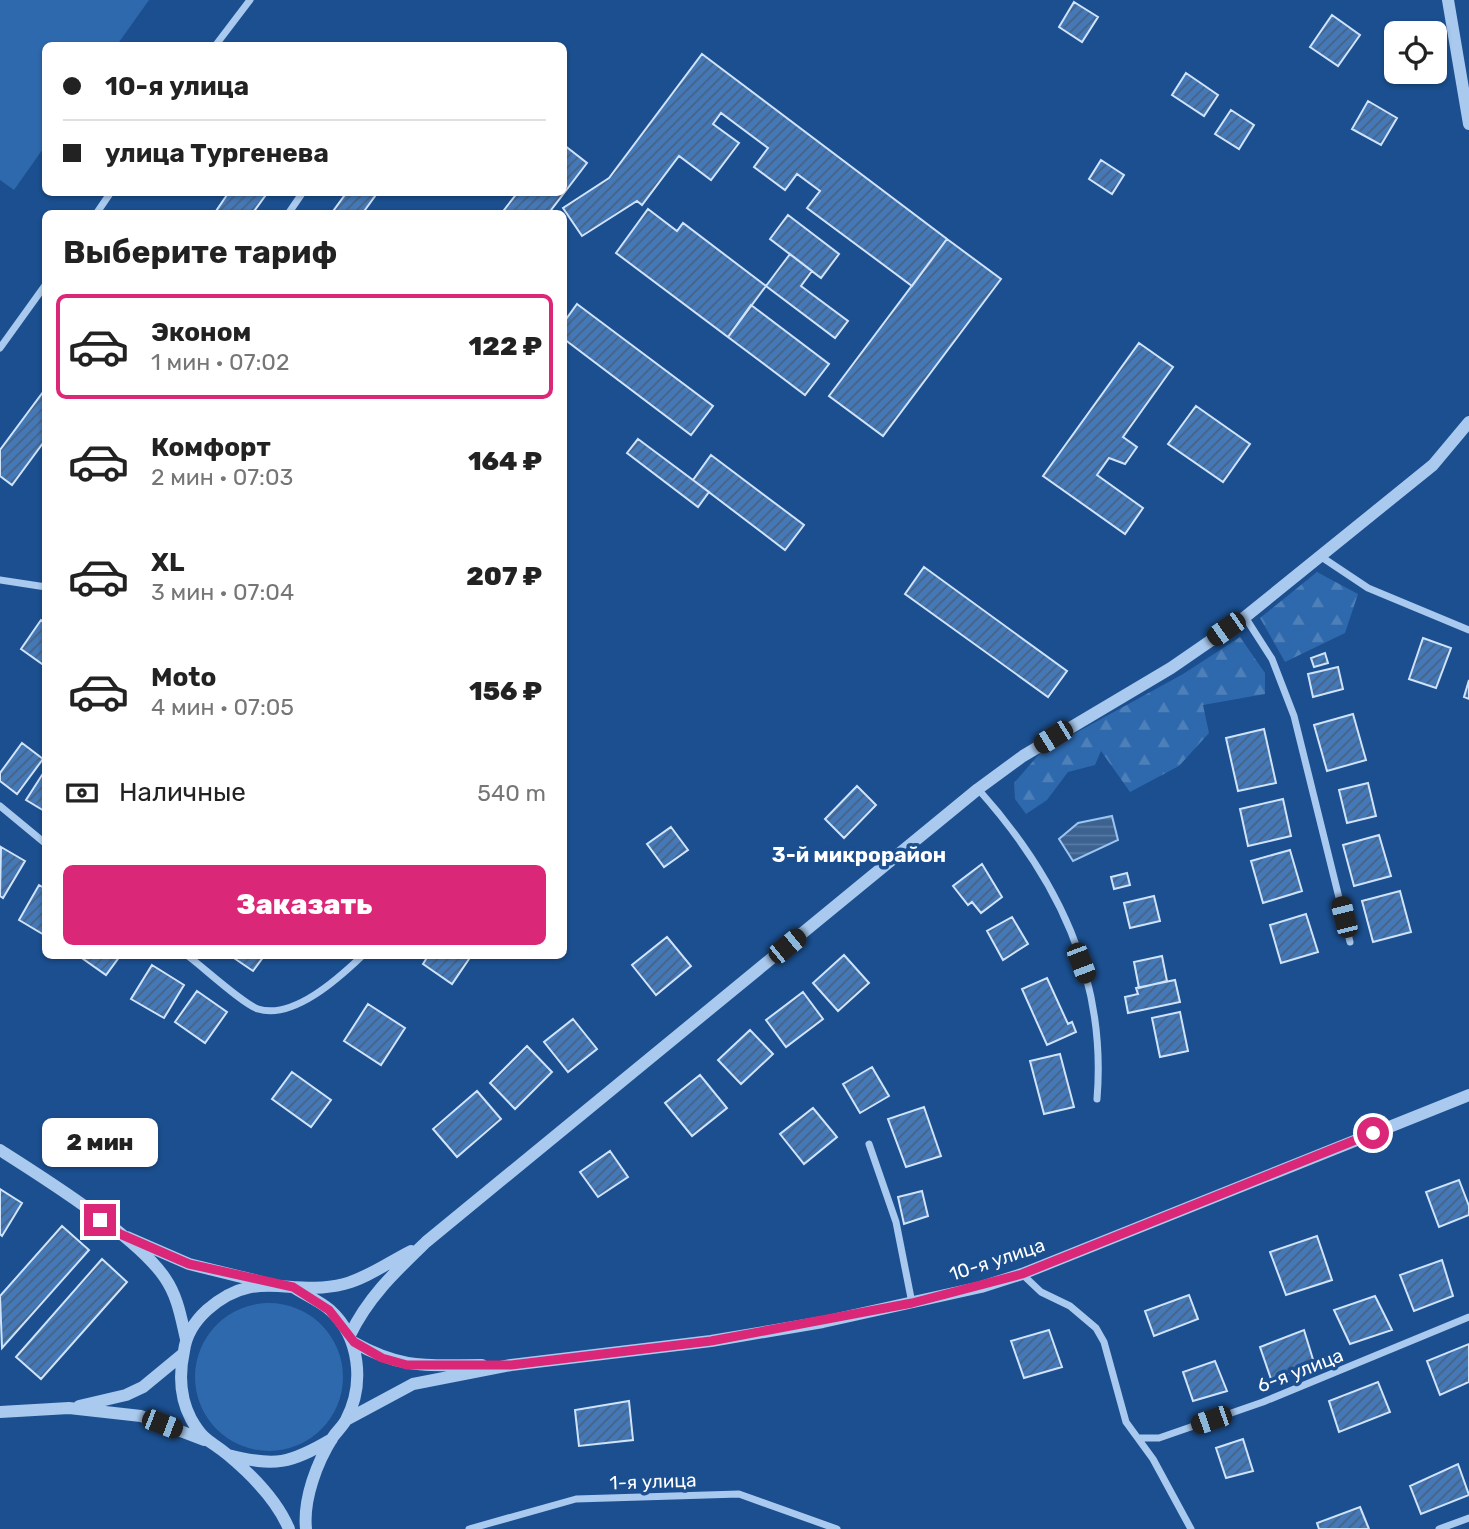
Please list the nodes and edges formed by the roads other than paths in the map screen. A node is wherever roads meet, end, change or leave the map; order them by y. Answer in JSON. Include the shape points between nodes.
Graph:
{"nodes":[{"id":1,"x":250,"y":0,"type":"edge"},
{"id":2,"x":1448,"y":0,"type":"edge"},
{"id":3,"x":218,"y":42,"type":"edge"},
{"id":4,"x":1469,"y":124,"type":"edge"},
{"id":5,"x":42,"y":290,"type":"edge"},
{"id":6,"x":0,"y":348,"type":"edge"},
{"id":7,"x":1469,"y":422,"type":"edge"},
{"id":8,"x":1320,"y":556,"type":"junction"},
{"id":9,"x":0,"y":580,"type":"edge"},
{"id":10,"x":42,"y":586,"type":"edge"},
{"id":11,"x":1245,"y":617,"type":"junction"},
{"id":12,"x":1469,"y":630,"type":"edge"},
{"id":13,"x":978,"y":789,"type":"junction"},
{"id":14,"x":0,"y":806,"type":"edge"},
{"id":15,"x":42,"y":841,"type":"edge"},
{"id":16,"x":1350,"y":942,"type":"dead end"},
{"id":17,"x":192,"y":959,"type":"edge"},
{"id":18,"x":358,"y":959,"type":"edge"},
{"id":19,"x":1469,"y":1095,"type":"edge"},
{"id":20,"x":1097,"y":1099,"type":"dead end"},
{"id":21,"x":869,"y":1144,"type":"dead end"},
{"id":22,"x":0,"y":1150,"type":"edge"},
{"id":23,"x":120,"y":1234,"type":"junction"},
{"id":24,"x":426,"y":1242,"type":"junction"},
{"id":25,"x":1022,"y":1274,"type":"junction"},
{"id":26,"x":267,"y":1283,"type":"junction"},
{"id":27,"x":293,"y":1287,"type":"junction"},
{"id":28,"x":912,"y":1303,"type":"junction"},
{"id":29,"x":1469,"y":1317,"type":"edge"},
{"id":30,"x":352,"y":1338,"type":"junction"},
{"id":31,"x":186,"y":1339,"type":"junction"},
{"id":32,"x":183,"y":1354,"type":"junction"},
{"id":33,"x":511,"y":1365,"type":"junction"},
{"id":34,"x":69,"y":1408,"type":"junction"},
{"id":35,"x":0,"y":1412,"type":"edge"},
{"id":36,"x":346,"y":1420,"type":"junction"},
{"id":37,"x":1138,"y":1438,"type":"junction"},
{"id":38,"x":332,"y":1439,"type":"junction"},
{"id":39,"x":204,"y":1440,"type":"junction"},
{"id":40,"x":227,"y":1455,"type":"junction"},
{"id":41,"x":1469,"y":1518,"type":"edge"},
{"id":42,"x":289,"y":1529,"type":"edge"},
{"id":43,"x":306,"y":1529,"type":"edge"},
{"id":44,"x":469,"y":1529,"type":"edge"},
{"id":45,"x":836,"y":1529,"type":"edge"},
{"id":46,"x":1191,"y":1529,"type":"edge"},
{"id":47,"x":1439,"y":1529,"type":"edge"}],
"edges":[{"from":1,"to":3,"type":"street"},
{"from":2,"to":4,"type":"street"},
{"from":5,"to":6,"type":"street"},
{"from":7,"to":8,"type":"street","via":[[1433,465]]},
{"from":8,"to":11,"type":"street"},
{"from":8,"to":12,"type":"street","via":[[1368,588]]},
{"from":9,"to":10,"type":"street"},
{"from":11,"to":13,"type":"street","via":[[1171,668],[1034,748]]},
{"from":11,"to":16,"type":"street","via":[[1272,659],[1294,716]]},
{"from":13,"to":20,"type":"street","via":[[1041,869],[1073,933],[1093,995],[1100,1064]]},
{"from":13,"to":24,"type":"street"},
{"from":14,"to":15,"type":"street"},
{"from":17,"to":18,"type":"street","via":[[257,1008],[272,1010],[320,992]]},
{"from":19,"to":25,"type":"street","name":"10-я улица"},
{"from":21,"to":28,"type":"street","via":[[896,1222]]},
{"from":22,"to":23,"type":"street"},
{"from":23,"to":26,"type":"street","via":[[189,1264]]},
{"from":23,"to":31,"type":"street","via":[[164,1277],[177,1300]]},
{"from":24,"to":27,"type":"street","via":[[342,1284]]},
{"from":24,"to":30,"type":"street","via":[[362,1311]]},
{"from":25,"to":28,"type":"street","name":"10-я улица"},
{"from":25,"to":37,"type":"street","via":[[1096,1328],[1126,1422]]},
{"from":26,"to":27,"type":"street"},
{"from":26,"to":31,"type":"street","via":[[235,1289],[216,1302],[199,1317]]},
{"from":27,"to":30,"type":"street","via":[[329,1310]]},
{"from":28,"to":33,"type":"street","name":"10-я улица","via":[[711,1341]]},
{"from":29,"to":37,"type":"street","name":"6-я улица","via":[[1263,1402],[1159,1438]]},
{"from":30,"to":33,"type":"street","name":"10-я улица","via":[[382,1358],[407,1365]]},
{"from":30,"to":36,"type":"street","via":[[356,1393]]},
{"from":31,"to":32,"type":"street"},
{"from":32,"to":34,"type":"street","via":[[143,1387]]},
{"from":32,"to":39,"type":"street","via":[[181,1386]]},
{"from":33,"to":36,"type":"street","name":"10-я улица","via":[[413,1384]]},
{"from":34,"to":35,"type":"street"},
{"from":34,"to":39,"type":"street","via":[[141,1416]]},
{"from":36,"to":38,"type":"street"},
{"from":37,"to":46,"type":"street"},
{"from":38,"to":40,"type":"street","via":[[300,1458],[262,1464]]},
{"from":38,"to":43,"type":"street","via":[[307,1497]]},
{"from":39,"to":40,"type":"street"},
{"from":40,"to":42,"type":"street","via":[[273,1499]]},
{"from":41,"to":47,"type":"street"},
{"from":44,"to":45,"type":"street","name":"1-я улица","via":[[576,1499],[727,1494],[739,1494]]}]}
